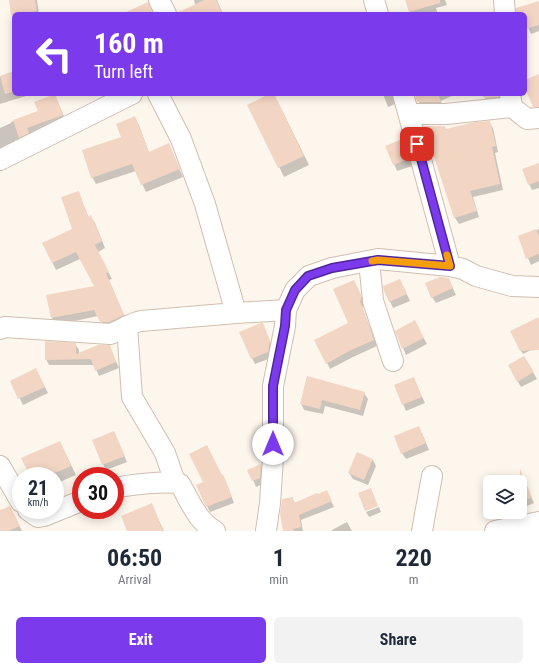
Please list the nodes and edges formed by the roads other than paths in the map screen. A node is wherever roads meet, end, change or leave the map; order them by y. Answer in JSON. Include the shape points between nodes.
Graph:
{"nodes":[{"id":1,"x":159,"y":0,"type":"edge"},
{"id":2,"x":374,"y":0,"type":"edge"},
{"id":3,"x":504,"y":0,"type":"edge"},
{"id":4,"x":165,"y":12,"type":"edge"},
{"id":5,"x":377,"y":12,"type":"edge"},
{"id":6,"x":505,"y":12,"type":"edge"},
{"id":7,"x":128,"y":96,"type":"edge"},
{"id":8,"x":159,"y":96,"type":"edge"},
{"id":9,"x":404,"y":96,"type":"edge"},
{"id":10,"x":511,"y":101,"type":"edge"},
{"id":11,"x":409,"y":114,"type":"junction"},
{"id":12,"x":539,"y":118,"type":"edge"},
{"id":13,"x":0,"y":160,"type":"edge"},
{"id":14,"x":369,"y":261,"type":"junction"},
{"id":15,"x":450,"y":266,"type":"junction"},
{"id":16,"x":539,"y":287,"type":"edge"},
{"id":17,"x":286,"y":310,"type":"junction"},
{"id":18,"x":236,"y":313,"type":"junction"},
{"id":19,"x":127,"y":326,"type":"junction"},
{"id":20,"x":0,"y":329,"type":"edge"},
{"id":21,"x":394,"y":362,"type":"dead end"},
{"id":22,"x":0,"y":465,"type":"edge"},
{"id":23,"x":432,"y":476,"type":"dead end"},
{"id":24,"x":175,"y":482,"type":"junction"},
{"id":25,"x":12,"y":485,"type":"edge"},
{"id":26,"x":124,"y":486,"type":"edge"},
{"id":27,"x":539,"y":522,"type":"edge"},
{"id":28,"x":214,"y":531,"type":"edge"},
{"id":29,"x":266,"y":531,"type":"edge"},
{"id":30,"x":422,"y":531,"type":"edge"},
{"id":31,"x":495,"y":531,"type":"edge"}],
"edges":[{"from":1,"to":4,"type":"street"},
{"from":2,"to":5,"type":"street"},
{"from":3,"to":6,"type":"street"},
{"from":7,"to":13,"type":"street"},
{"from":8,"to":18,"type":"street","via":[[181,139],[205,204]]},
{"from":9,"to":11,"type":"street"},
{"from":10,"to":11,"type":"street","via":[[446,114]]},
{"from":10,"to":12,"type":"street","via":[[527,119]]},
{"from":11,"to":15,"type":"street"},
{"from":14,"to":15,"type":"street"},
{"from":14,"to":17,"type":"street","via":[[332,268],[308,276],[295,290]]},
{"from":14,"to":21,"type":"street","via":[[373,301]]},
{"from":15,"to":16,"type":"street","via":[[512,286]]},
{"from":17,"to":18,"type":"street"},
{"from":17,"to":29,"type":"street","via":[[273,386],[273,458]]},
{"from":18,"to":19,"type":"street","via":[[141,321]]},
{"from":19,"to":20,"type":"street","via":[[110,334],[6,327]]},
{"from":19,"to":24,"type":"street","via":[[132,397],[165,453]]},
{"from":22,"to":25,"type":"street"},
{"from":23,"to":30,"type":"street"},
{"from":24,"to":26,"type":"street"},
{"from":24,"to":28,"type":"street","via":[[180,484],[202,522]]},
{"from":27,"to":31,"type":"street"}]}
